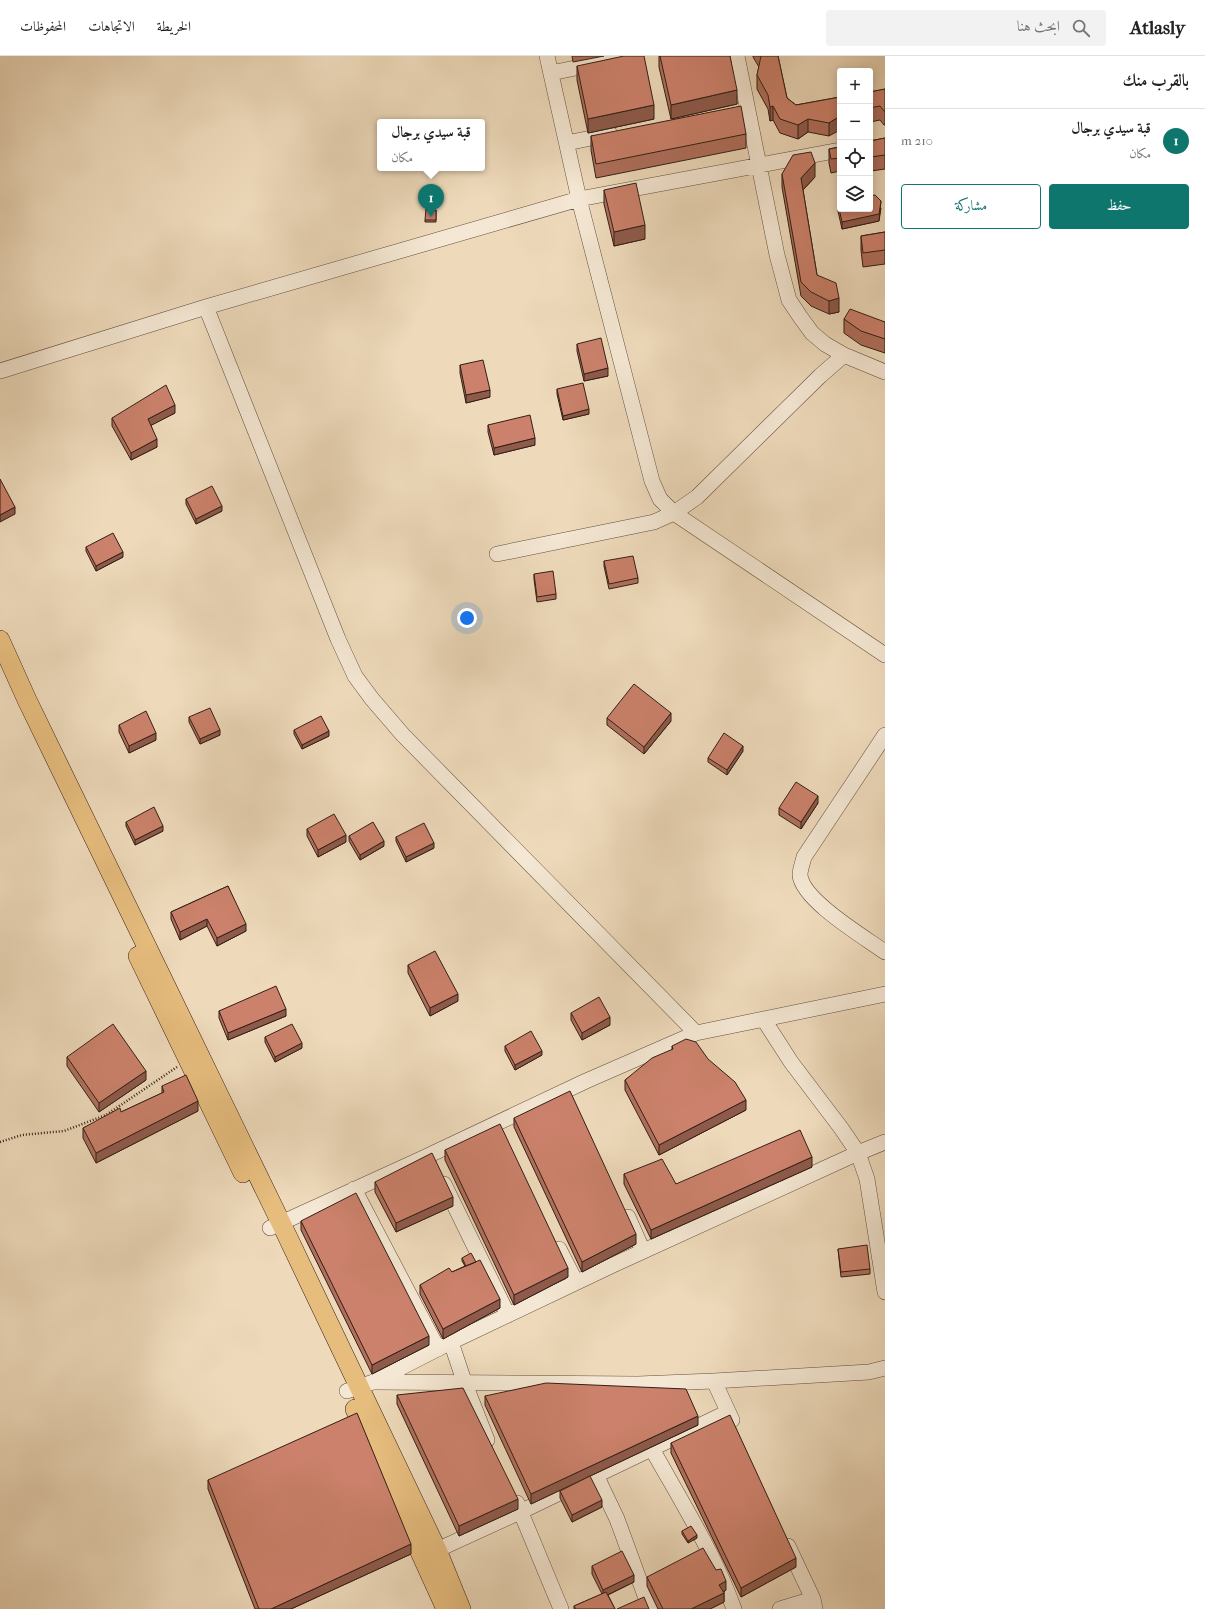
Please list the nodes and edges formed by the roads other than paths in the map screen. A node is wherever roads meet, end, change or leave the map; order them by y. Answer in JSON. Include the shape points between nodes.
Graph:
{"nodes":[{"id":1,"x":547,"y":56,"type":"edge"},
{"id":2,"x":634,"y":56,"type":"edge"},
{"id":3,"x":737,"y":56,"type":"edge"},
{"id":4,"x":551,"y":73,"type":"junction"},
{"id":5,"x":748,"y":106,"type":"junction"},
{"id":6,"x":733,"y":110,"type":"edge"},
{"id":7,"x":627,"y":131,"type":"edge"},
{"id":8,"x":567,"y":143,"type":"junction"},
{"id":9,"x":837,"y":151,"type":"edge"},
{"id":10,"x":760,"y":165,"type":"junction"},
{"id":11,"x":579,"y":200,"type":"junction"},
{"id":12,"x":206,"y":307,"type":"junction"},
{"id":13,"x":844,"y":355,"type":"junction"},
{"id":14,"x":0,"y":371,"type":"edge"},
{"id":15,"x":885,"y":372,"type":"edge"},
{"id":16,"x":674,"y":513,"type":"junction"},
{"id":17,"x":497,"y":554,"type":"dead end"},
{"id":18,"x":0,"y":640,"type":"edge"},
{"id":19,"x":885,"y":655,"type":"edge"},
{"id":20,"x":0,"y":670,"type":"edge"},
{"id":21,"x":885,"y":735,"type":"edge"},
{"id":22,"x":885,"y":952,"type":"edge"},
{"id":23,"x":885,"y":994,"type":"edge"},
{"id":24,"x":764,"y":1020,"type":"junction"},
{"id":25,"x":696,"y":1033,"type":"junction"},
{"id":26,"x":569,"y":1089,"type":"junction"},
{"id":27,"x":575,"y":1103,"type":"edge"},
{"id":28,"x":497,"y":1123,"type":"junction"},
{"id":29,"x":504,"y":1137,"type":"edge"},
{"id":30,"x":885,"y":1142,"type":"edge"},
{"id":31,"x":858,"y":1153,"type":"junction"},
{"id":32,"x":430,"y":1155,"type":"junction"},
{"id":33,"x":354,"y":1189,"type":"junction"},
{"id":34,"x":621,"y":1202,"type":"edge"},
{"id":35,"x":276,"y":1225,"type":"junction"},
{"id":36,"x":552,"y":1234,"type":"edge"},
{"id":37,"x":643,"y":1251,"type":"junction"},
{"id":38,"x":576,"y":1282,"type":"junction"},
{"id":39,"x":885,"y":1292,"type":"edge"},
{"id":40,"x":508,"y":1315,"type":"junction"},
{"id":41,"x":444,"y":1346,"type":"junction"},
{"id":42,"x":885,"y":1368,"type":"edge"},
{"id":43,"x":714,"y":1381,"type":"junction"},
{"id":44,"x":465,"y":1384,"type":"junction"},
{"id":45,"x":359,"y":1386,"type":"junction"},
{"id":46,"x":728,"y":1412,"type":"junction"},
{"id":47,"x":738,"y":1434,"type":"edge"},
{"id":48,"x":652,"y":1448,"type":"junction"},
{"id":49,"x":495,"y":1455,"type":"edge"},
{"id":50,"x":596,"y":1476,"type":"junction"},
{"id":51,"x":512,"y":1490,"type":"edge"},
{"id":52,"x":522,"y":1511,"type":"junction"},
{"id":53,"x":783,"y":1535,"type":"edge"},
{"id":54,"x":437,"y":1550,"type":"junction"},
{"id":55,"x":814,"y":1604,"type":"edge"},
{"id":56,"x":446,"y":1609,"type":"edge"},
{"id":57,"x":462,"y":1609,"type":"edge"},
{"id":58,"x":562,"y":1609,"type":"edge"},
{"id":59,"x":650,"y":1609,"type":"edge"},
{"id":60,"x":734,"y":1609,"type":"edge"},
{"id":61,"x":780,"y":1609,"type":"edge"}],
"edges":[{"from":1,"to":4,"type":"street"},
{"from":2,"to":4,"type":"street"},
{"from":3,"to":5,"type":"street"},
{"from":4,"to":8,"type":"street"},
{"from":5,"to":6,"type":"street"},
{"from":5,"to":10,"type":"street"},
{"from":7,"to":8,"type":"street"},
{"from":8,"to":11,"type":"street"},
{"from":9,"to":10,"type":"street"},
{"from":10,"to":11,"type":"street"},
{"from":10,"to":13,"type":"street","via":[[777,254],[789,300],[812,333]]},
{"from":11,"to":12,"type":"street"},
{"from":11,"to":16,"type":"street","via":[[652,481],[660,499]]},
{"from":12,"to":14,"type":"street"},
{"from":12,"to":25,"type":"street","via":[[355,676],[403,735]]},
{"from":13,"to":15,"type":"street"},
{"from":13,"to":16,"type":"street","via":[[697,497]]},
{"from":16,"to":17,"type":"street","via":[[654,522]]},
{"from":16,"to":19,"type":"street"},
{"from":18,"to":35,"type":"main road"},
{"from":20,"to":35,"type":"main road","via":[[188,1059]]},
{"from":21,"to":22,"type":"street","via":[[804,857],[800,875],[806,890],[819,904]]},
{"from":23,"to":24,"type":"street"},
{"from":24,"to":25,"type":"street"},
{"from":24,"to":31,"type":"street","via":[[791,1062]]},
{"from":25,"to":26,"type":"street"},
{"from":26,"to":27,"type":"street"},
{"from":26,"to":28,"type":"street"},
{"from":28,"to":29,"type":"street"},
{"from":28,"to":32,"type":"street"},
{"from":30,"to":31,"type":"street"},
{"from":31,"to":37,"type":"street"},
{"from":31,"to":39,"type":"street","via":[[866,1179]]},
{"from":32,"to":33,"type":"street"},
{"from":32,"to":40,"type":"street"},
{"from":33,"to":35,"type":"street"},
{"from":33,"to":41,"type":"street"},
{"from":34,"to":37,"type":"street"},
{"from":35,"to":45,"type":"main road"},
{"from":36,"to":38,"type":"street"},
{"from":37,"to":38,"type":"street"},
{"from":38,"to":40,"type":"street"},
{"from":40,"to":41,"type":"street"},
{"from":41,"to":44,"type":"street"},
{"from":41,"to":45,"type":"street"},
{"from":42,"to":43,"type":"street","via":[[869,1372]]},
{"from":43,"to":44,"type":"street","via":[[638,1384]]},
{"from":43,"to":46,"type":"street"},
{"from":44,"to":45,"type":"street"},
{"from":44,"to":49,"type":"street"},
{"from":45,"to":54,"type":"main road"},
{"from":45,"to":56,"type":"main road"},
{"from":46,"to":47,"type":"street"},
{"from":46,"to":48,"type":"street"},
{"from":48,"to":50,"type":"street"},
{"from":48,"to":60,"type":"street","via":[[709,1550]]},
{"from":50,"to":52,"type":"street"},
{"from":50,"to":59,"type":"street","via":[[616,1519]]},
{"from":51,"to":52,"type":"street"},
{"from":52,"to":54,"type":"street"},
{"from":52,"to":58,"type":"street"},
{"from":53,"to":55,"type":"street"},
{"from":54,"to":57,"type":"main road"},
{"from":55,"to":61,"type":"street"}]}
